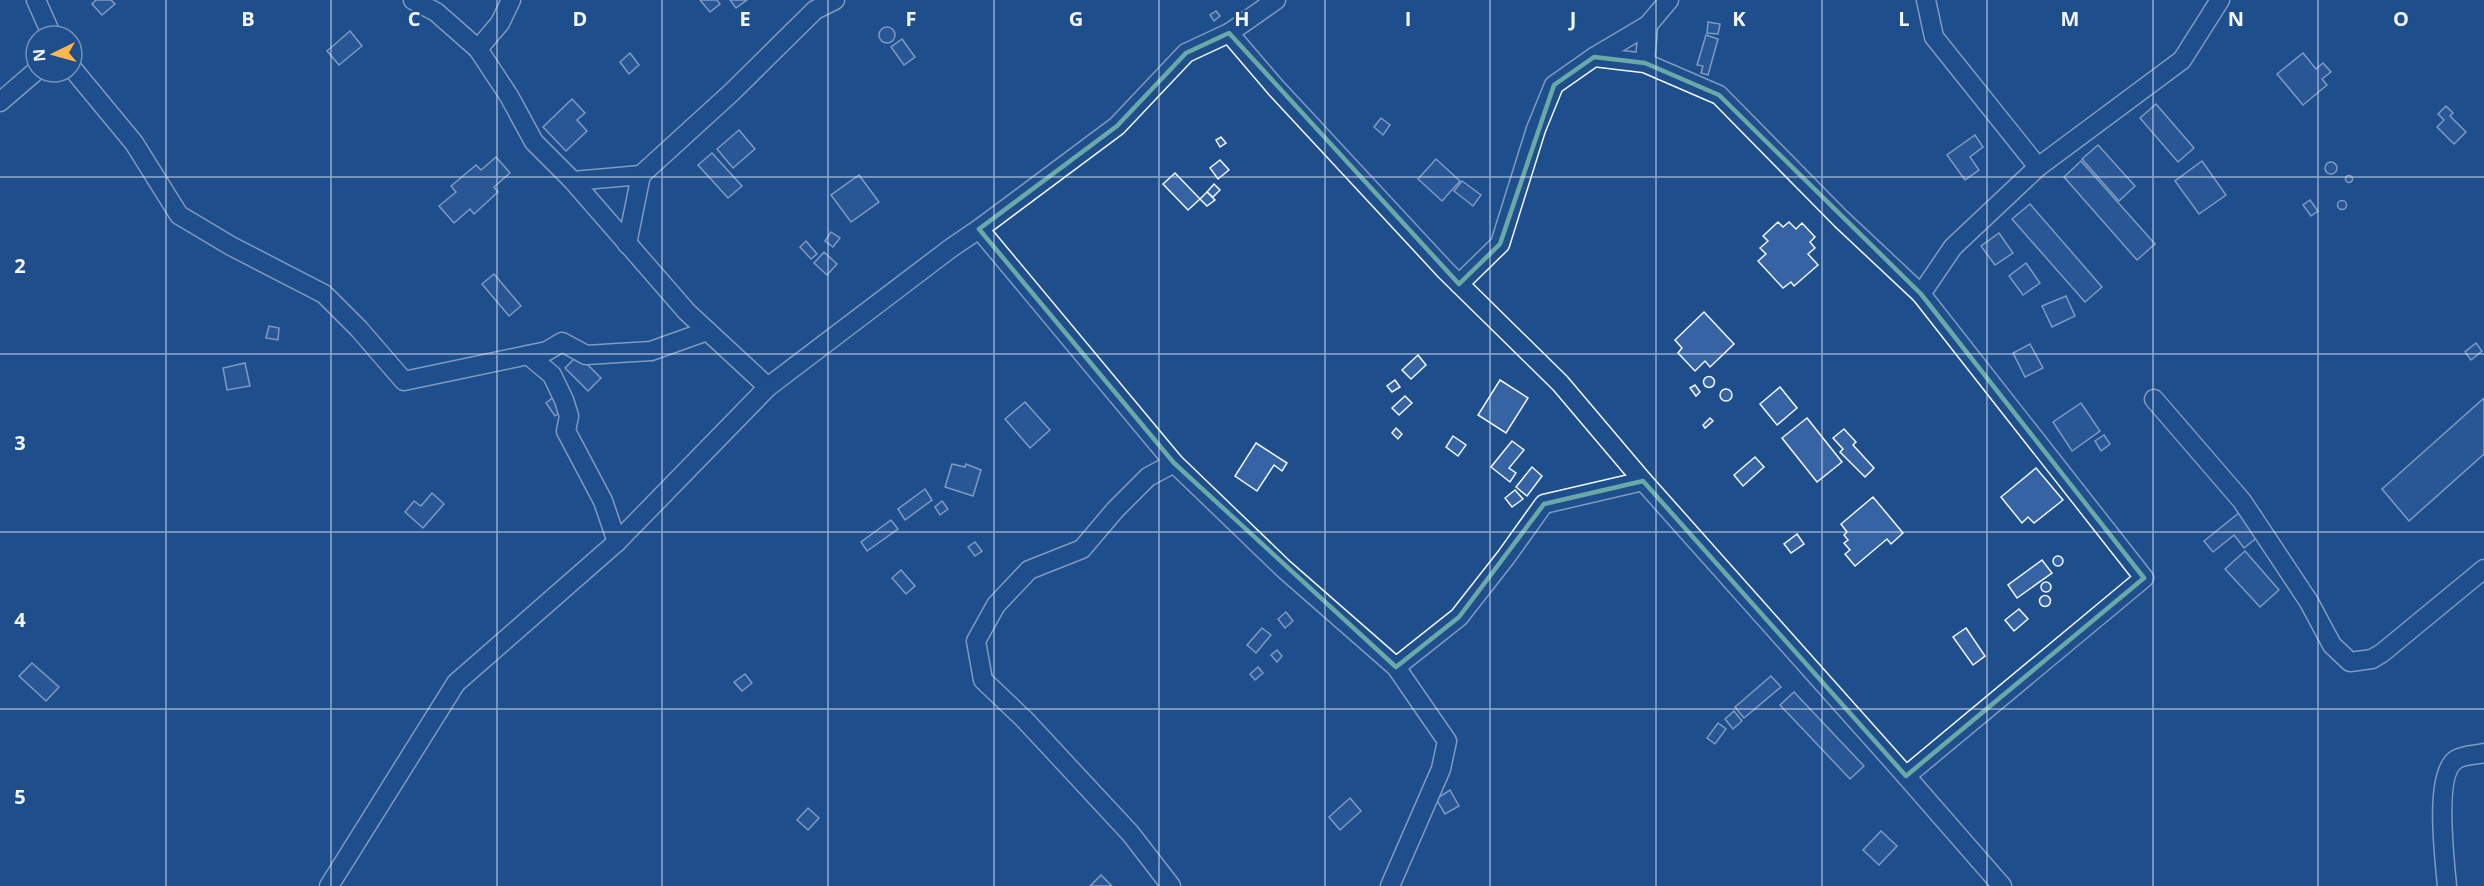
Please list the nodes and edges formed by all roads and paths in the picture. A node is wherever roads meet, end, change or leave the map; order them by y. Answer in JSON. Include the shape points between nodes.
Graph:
{"nodes":[{"id":1,"x":36,"y":0,"type":"edge"},
{"id":2,"x":412,"y":0,"type":"edge"},
{"id":3,"x":510,"y":0,"type":"edge"},
{"id":4,"x":835,"y":0,"type":"edge"},
{"id":5,"x":1276,"y":0,"type":"edge"},
{"id":6,"x":1670,"y":0,"type":"edge"},
{"id":7,"x":1926,"y":0,"type":"edge"},
{"id":8,"x":2220,"y":0,"type":"edge"},
{"id":9,"x":47,"y":24,"type":"edge"},
{"id":10,"x":1648,"y":25,"type":"junction"},
{"id":11,"x":1229,"y":33,"type":"junction"},
{"id":12,"x":478,"y":49,"type":"junction"},
{"id":13,"x":1594,"y":57,"type":"junction"},
{"id":14,"x":1645,"y":63,"type":"junction"},
{"id":15,"x":24,"y":81,"type":"edge"},
{"id":16,"x":84,"y":83,"type":"edge"},
{"id":17,"x":0,"y":102,"type":"edge"},
{"id":18,"x":2038,"y":167,"type":"junction"},
{"id":19,"x":641,"y":175,"type":"junction"},
{"id":20,"x":573,"y":181,"type":"junction"},
{"id":21,"x":979,"y":230,"type":"junction"},
{"id":22,"x":627,"y":244,"type":"junction"},
{"id":23,"x":1459,"y":284,"type":"junction"},
{"id":24,"x":1921,"y":294,"type":"junction"},
{"id":25,"x":707,"y":331,"type":"junction"},
{"id":26,"x":528,"y":355,"type":"junction"},
{"id":27,"x":768,"y":387,"type":"junction"},
{"id":28,"x":2154,"y":399,"type":"dead end"},
{"id":29,"x":1174,"y":463,"type":"junction"},
{"id":30,"x":1643,"y":481,"type":"junction"},
{"id":31,"x":617,"y":542,"type":"junction"},
{"id":32,"x":2484,"y":569,"type":"edge"},
{"id":33,"x":1396,"y":667,"type":"junction"},
{"id":34,"x":2484,"y":753,"type":"edge"},
{"id":35,"x":1906,"y":776,"type":"junction"},
{"id":36,"x":329,"y":886,"type":"edge"},
{"id":37,"x":1171,"y":886,"type":"edge"},
{"id":38,"x":1390,"y":886,"type":"edge"},
{"id":39,"x":2002,"y":886,"type":"edge"},
{"id":40,"x":2447,"y":886,"type":"edge"}],
"edges":[{"from":1,"to":9,"type":"street"},
{"from":2,"to":12,"type":"street","via":[[436,12]]},
{"from":3,"to":12,"type":"street","via":[[500,23]]},
{"from":4,"to":19,"type":"street","via":[[815,10]]},
{"from":5,"to":11,"type":"street"},
{"from":6,"to":10,"type":"street"},
{"from":7,"to":18,"type":"street","via":[[1934,37]]},
{"from":8,"to":18,"type":"street","via":[[2182,60]]},
{"from":10,"to":13,"type":"street"},
{"from":10,"to":14,"type":"street"},
{"from":11,"to":21,"type":"street","via":[[1186,53],[1117,126]]},
{"from":11,"to":23,"type":"street"},
{"from":12,"to":20,"type":"street","via":[[534,142]]},
{"from":13,"to":14,"type":"street"},
{"from":13,"to":23,"type":"street","via":[[1554,85],[1500,244]]},
{"from":14,"to":24,"type":"street","via":[[1719,95]]},
{"from":15,"to":17,"type":"street"},
{"from":16,"to":26,"type":"street","via":[[134,143],[179,215],[324,294],[404,381]]},
{"from":18,"to":24,"type":"street","via":[[1953,247]]},
{"from":19,"to":20,"type":"street"},
{"from":19,"to":22,"type":"street"},
{"from":20,"to":22,"type":"street"},
{"from":21,"to":27,"type":"street"},
{"from":21,"to":29,"type":"street"},
{"from":22,"to":25,"type":"street"},
{"from":23,"to":30,"type":"street","via":[[1560,383]]},
{"from":24,"to":35,"type":"street","via":[[2144,578]]},
{"from":25,"to":26,"type":"street","via":[[651,351],[586,355],[562,342],[547,351]]},
{"from":25,"to":27,"type":"street"},
{"from":26,"to":31,"type":"street","via":[[552,375],[564,400],[569,416],[566,431],[603,501]]},
{"from":27,"to":31,"type":"street"},
{"from":28,"to":32,"type":"street","via":[[2242,501],[2309,602],[2332,645],[2350,662],[2372,659],[2382,653]]},
{"from":29,"to":33,"type":"street"},
{"from":29,"to":37,"type":"street","via":[[1148,477],[1082,549],[1029,570],[996,605],[976,641],[983,680],[1130,833]]},
{"from":30,"to":33,"type":"street","via":[[1544,504],[1459,617]]},
{"from":30,"to":35,"type":"street"},
{"from":31,"to":36,"type":"street","via":[[456,683]]},
{"from":33,"to":38,"type":"street","via":[[1447,741],[1442,769]]},
{"from":34,"to":40,"type":"street","via":[[2456,760],[2448,770],[2443,804]]},
{"from":35,"to":39,"type":"street"}]}
